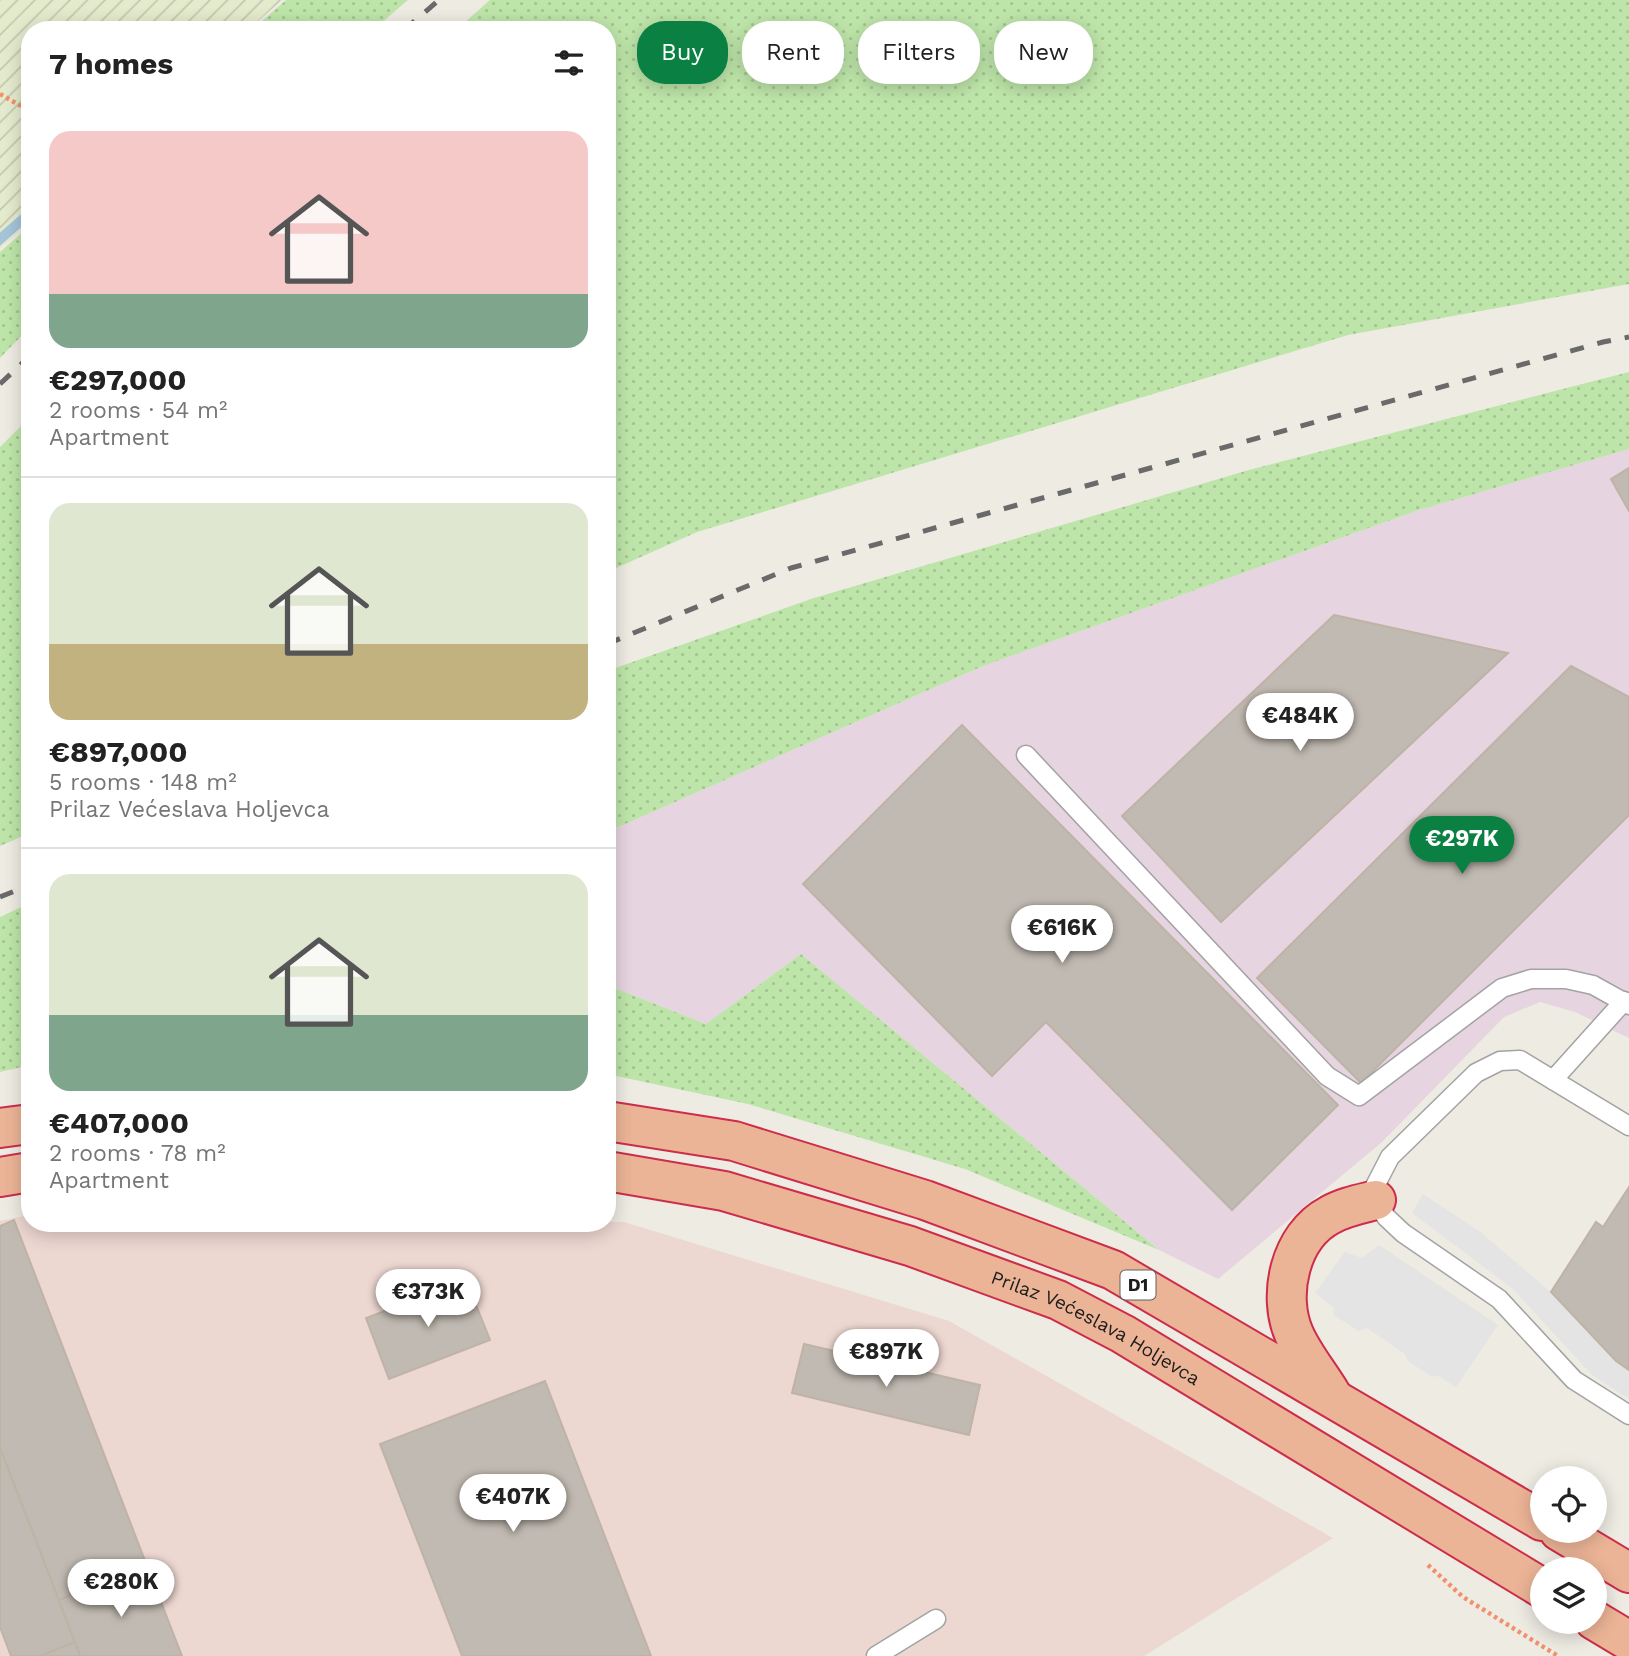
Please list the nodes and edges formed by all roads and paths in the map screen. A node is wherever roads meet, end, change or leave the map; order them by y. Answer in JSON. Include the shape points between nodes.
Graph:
{"nodes":[{"id":1,"x":0,"y":94,"type":"edge"},
{"id":2,"x":21,"y":106,"type":"edge"},
{"id":3,"x":1026,"y":755,"type":"dead end"},
{"id":4,"x":1627,"y":1003,"type":"edge"},
{"id":5,"x":1553,"y":1080,"type":"junction"},
{"id":6,"x":616,"y":1122,"type":"edge"},
{"id":7,"x":1629,"y":1126,"type":"edge"},
{"id":8,"x":616,"y":1173,"type":"edge"},
{"id":9,"x":1376,"y":1200,"type":"junction"},
{"id":10,"x":1336,"y":1401,"type":"junction"},
{"id":11,"x":1629,"y":1415,"type":"edge"},
{"id":12,"x":1530,"y":1514,"type":"edge"},
{"id":13,"x":1579,"y":1543,"type":"edge"},
{"id":14,"x":1427,"y":1564,"type":"dead end"},
{"id":15,"x":1629,"y":1573,"type":"edge"},
{"id":16,"x":1530,"y":1581,"type":"edge"},
{"id":17,"x":936,"y":1619,"type":"dead end"},
{"id":18,"x":1607,"y":1628,"type":"edge"},
{"id":19,"x":1629,"y":1641,"type":"edge"},
{"id":20,"x":876,"y":1656,"type":"edge"},
{"id":21,"x":1558,"y":1656,"type":"edge"}],
"edges":[{"from":1,"to":2,"type":"path"},
{"from":3,"to":4,"type":"lane","via":[[1327,1076],[1359,1096],[1502,988],[1531,979],[1566,979],[1593,985]]},
{"from":4,"to":5,"type":"lane"},
{"from":5,"to":7,"type":"lane"},
{"from":5,"to":9,"type":"lane","via":[[1520,1060],[1500,1061],[1476,1073],[1390,1157],[1375,1186]]},
{"from":6,"to":10,"type":"highway","number":"D1","via":[[734,1141],[925,1200],[1112,1270]]},
{"from":8,"to":16,"type":"highway","name":"Prilaz Većeslava Holjevca","via":[[724,1191],[910,1246],[1058,1300],[1123,1334]]},
{"from":9,"to":10,"type":"highway","via":[[1328,1216],[1310,1232],[1290,1267],[1286,1287],[1286,1310],[1294,1334]]},
{"from":9,"to":11,"type":"lane","via":[[1403,1233],[1499,1299],[1574,1380]]},
{"from":10,"to":12,"type":"highway","number":"D1"},
{"from":13,"to":15,"type":"highway"},
{"from":14,"to":21,"type":"path","via":[[1463,1597]]},
{"from":17,"to":20,"type":"lane"},
{"from":18,"to":19,"type":"highway"}]}
